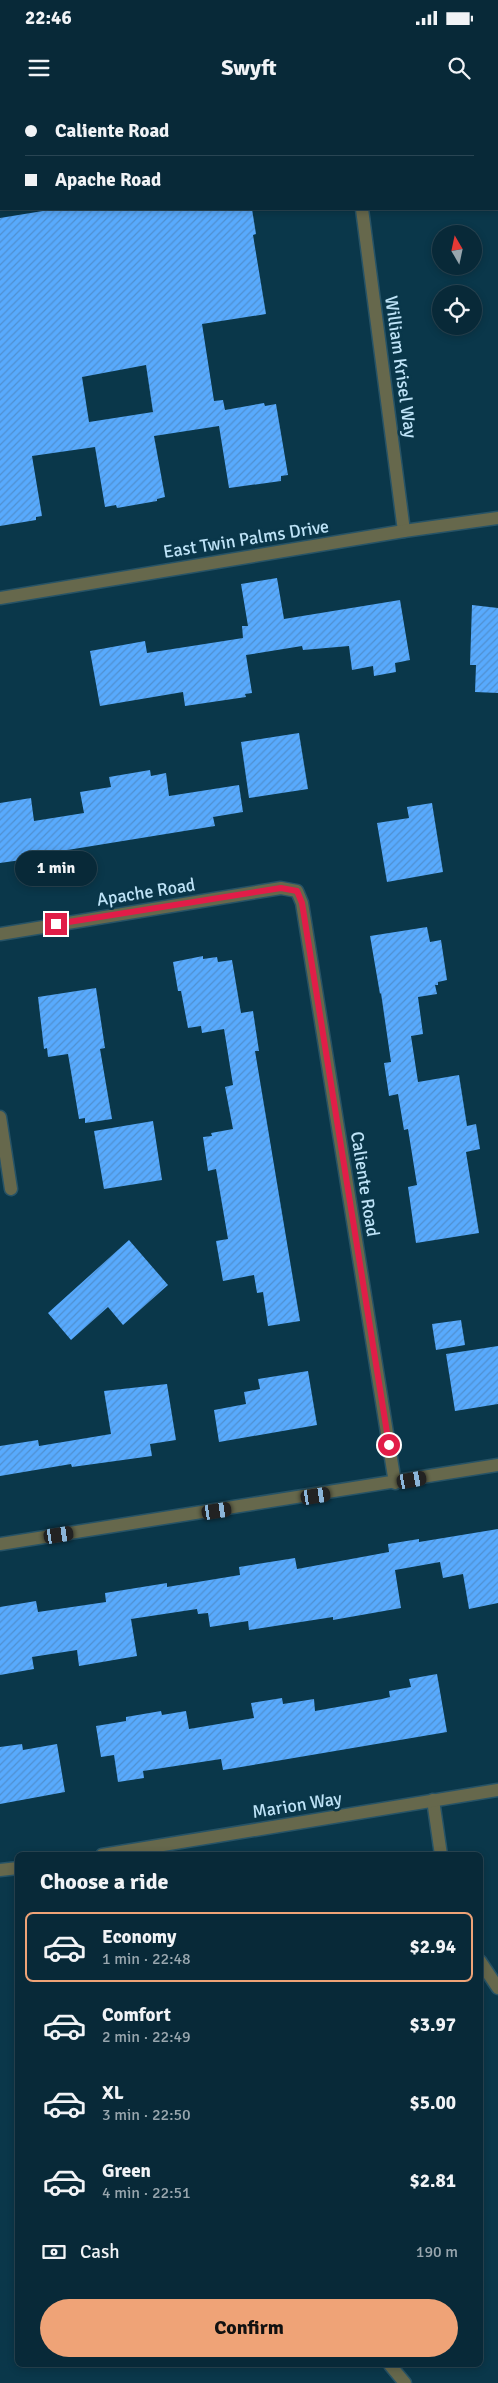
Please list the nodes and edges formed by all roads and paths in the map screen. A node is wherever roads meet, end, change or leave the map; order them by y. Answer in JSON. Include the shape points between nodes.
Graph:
{"nodes":[{"id":1,"x":362,"y":210,"type":"edge"},
{"id":2,"x":498,"y":518,"type":"edge"},
{"id":3,"x":404,"y":530,"type":"junction"},
{"id":4,"x":0,"y":598,"type":"edge"},
{"id":5,"x":297,"y":891,"type":"joint"},
{"id":6,"x":0,"y":934,"type":"edge"},
{"id":7,"x":0,"y":1117,"type":"edge"},
{"id":8,"x":11,"y":1190,"type":"dead end"},
{"id":9,"x":498,"y":1465,"type":"edge"},
{"id":10,"x":395,"y":1483,"type":"junction"},
{"id":11,"x":0,"y":1544,"type":"edge"},
{"id":12,"x":498,"y":1790,"type":"edge"},
{"id":13,"x":433,"y":1800,"type":"junction"},
{"id":14,"x":131,"y":1852,"type":"edge"},
{"id":15,"x":440,"y":1852,"type":"edge"},
{"id":16,"x":15,"y":1868,"type":"edge"},
{"id":17,"x":0,"y":1870,"type":"edge"},
{"id":18,"x":483,"y":1966,"type":"edge"},
{"id":19,"x":498,"y":1988,"type":"edge"},
{"id":20,"x":392,"y":2367,"type":"edge"},
{"id":21,"x":405,"y":2383,"type":"edge"}],
"edges":[{"from":1,"to":3,"type":"street","name":"William Krisel Way"},
{"from":2,"to":3,"type":"street","name":"East Twin Palms Drive"},
{"from":3,"to":4,"type":"street","name":"East Twin Palms Drive"},
{"from":5,"to":6,"type":"street","name":"Apache Road","via":[[281,888]]},
{"from":5,"to":10,"type":"street","name":"Caliente Road","via":[[302,903]]},
{"from":7,"to":8,"type":"street"},
{"from":9,"to":10,"type":"street"},
{"from":10,"to":11,"type":"street"},
{"from":12,"to":13,"type":"street","name":"Marion Way"},
{"from":13,"to":14,"type":"street","name":"Marion Way"},
{"from":13,"to":15,"type":"street"},
{"from":16,"to":17,"type":"street"},
{"from":18,"to":19,"type":"street"},
{"from":20,"to":21,"type":"street"}]}
